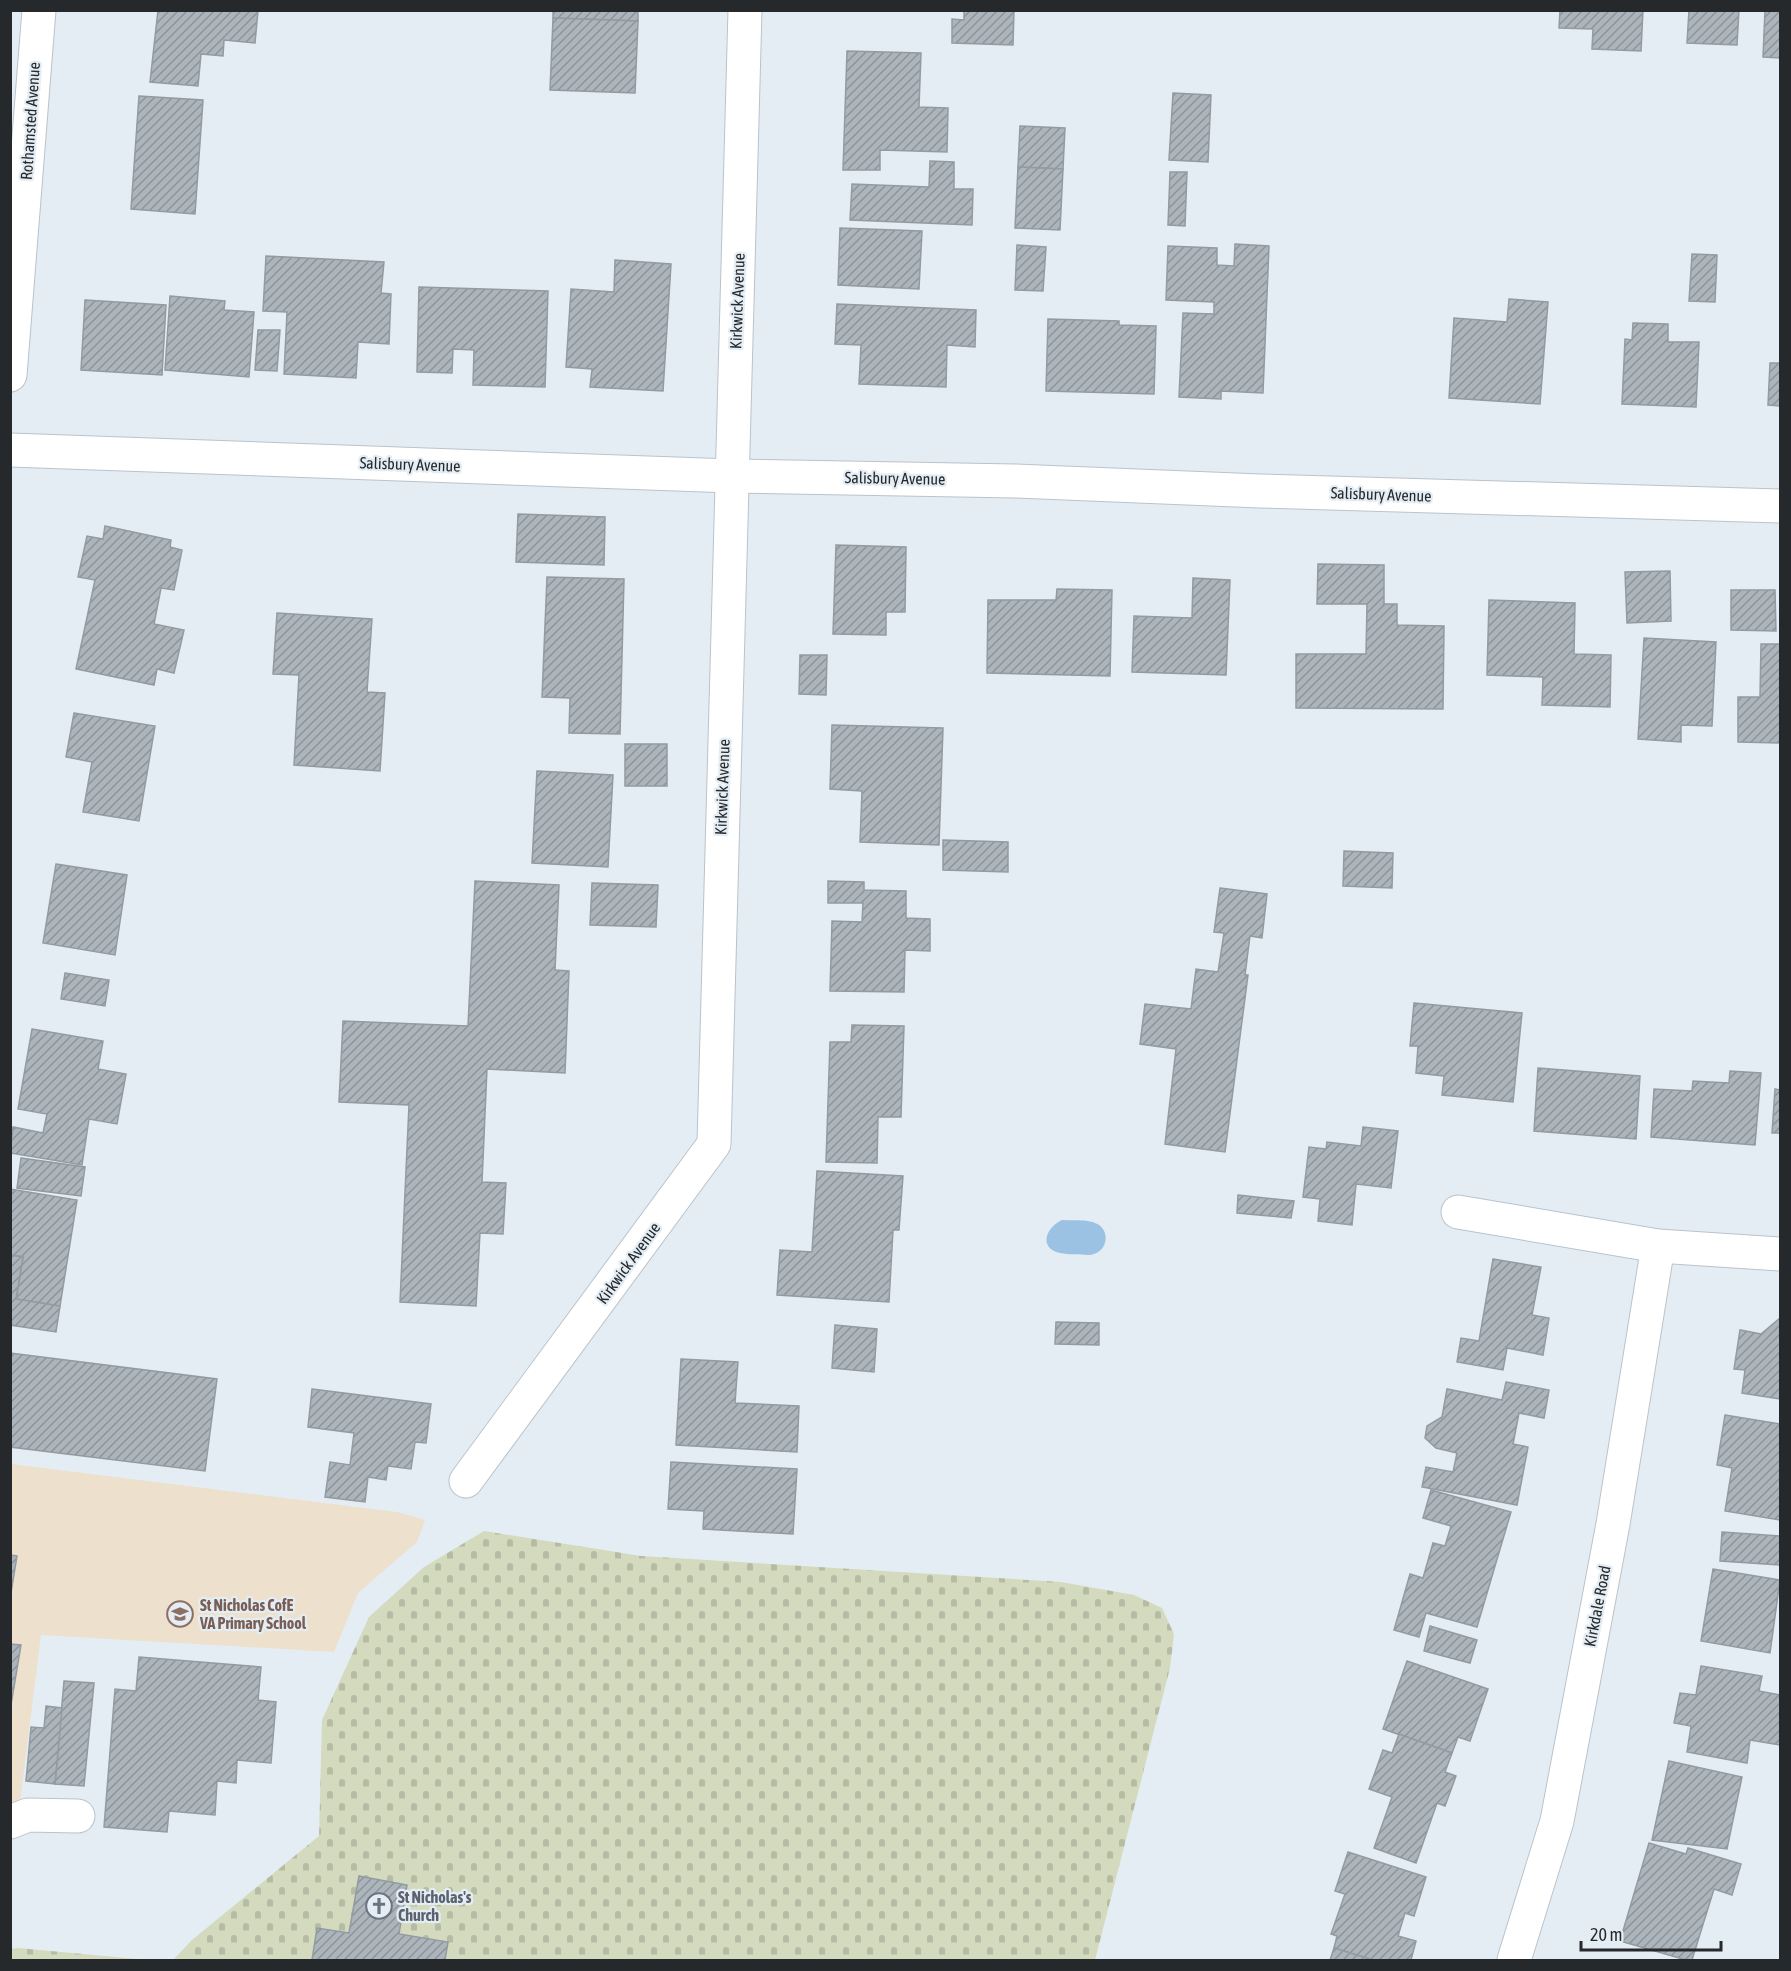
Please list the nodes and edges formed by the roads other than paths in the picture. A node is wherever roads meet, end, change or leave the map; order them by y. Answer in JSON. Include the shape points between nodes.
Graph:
{"nodes":[{"id":1,"x":39,"y":10,"type":"edge"},
{"id":2,"x":745,"y":10,"type":"edge"},
{"id":3,"x":10,"y":375,"type":"edge"},
{"id":4,"x":10,"y":450,"type":"edge"},
{"id":5,"x":732,"y":476,"type":"junction"},
{"id":6,"x":1780,"y":506,"type":"edge"},
{"id":7,"x":1458,"y":1212,"type":"dead end"},
{"id":8,"x":1658,"y":1246,"type":"junction"},
{"id":9,"x":1780,"y":1254,"type":"edge"},
{"id":10,"x":466,"y":1481,"type":"dead end"},
{"id":11,"x":78,"y":1816,"type":"dead end"},
{"id":12,"x":10,"y":1822,"type":"edge"},
{"id":13,"x":1514,"y":1960,"type":"edge"}],
"edges":[{"from":1,"to":3,"type":"street","name":"Rothamsted Avenue"},
{"from":2,"to":5,"type":"street","name":"Kirkwick Avenue"},
{"from":4,"to":5,"type":"street","name":"Salisbury Avenue"},
{"from":5,"to":6,"type":"street","name":"Salisbury Avenue","via":[[1015,481]]},
{"from":5,"to":10,"type":"street","name":"Kirkwick Avenue","via":[[714,1144]]},
{"from":7,"to":8,"type":"street"},
{"from":8,"to":9,"type":"street"},
{"from":8,"to":13,"type":"street","name":"Kirkdale Road","via":[[1613,1524],[1557,1821]]},
{"from":11,"to":12,"type":"street","via":[[28,1815]]}]}
